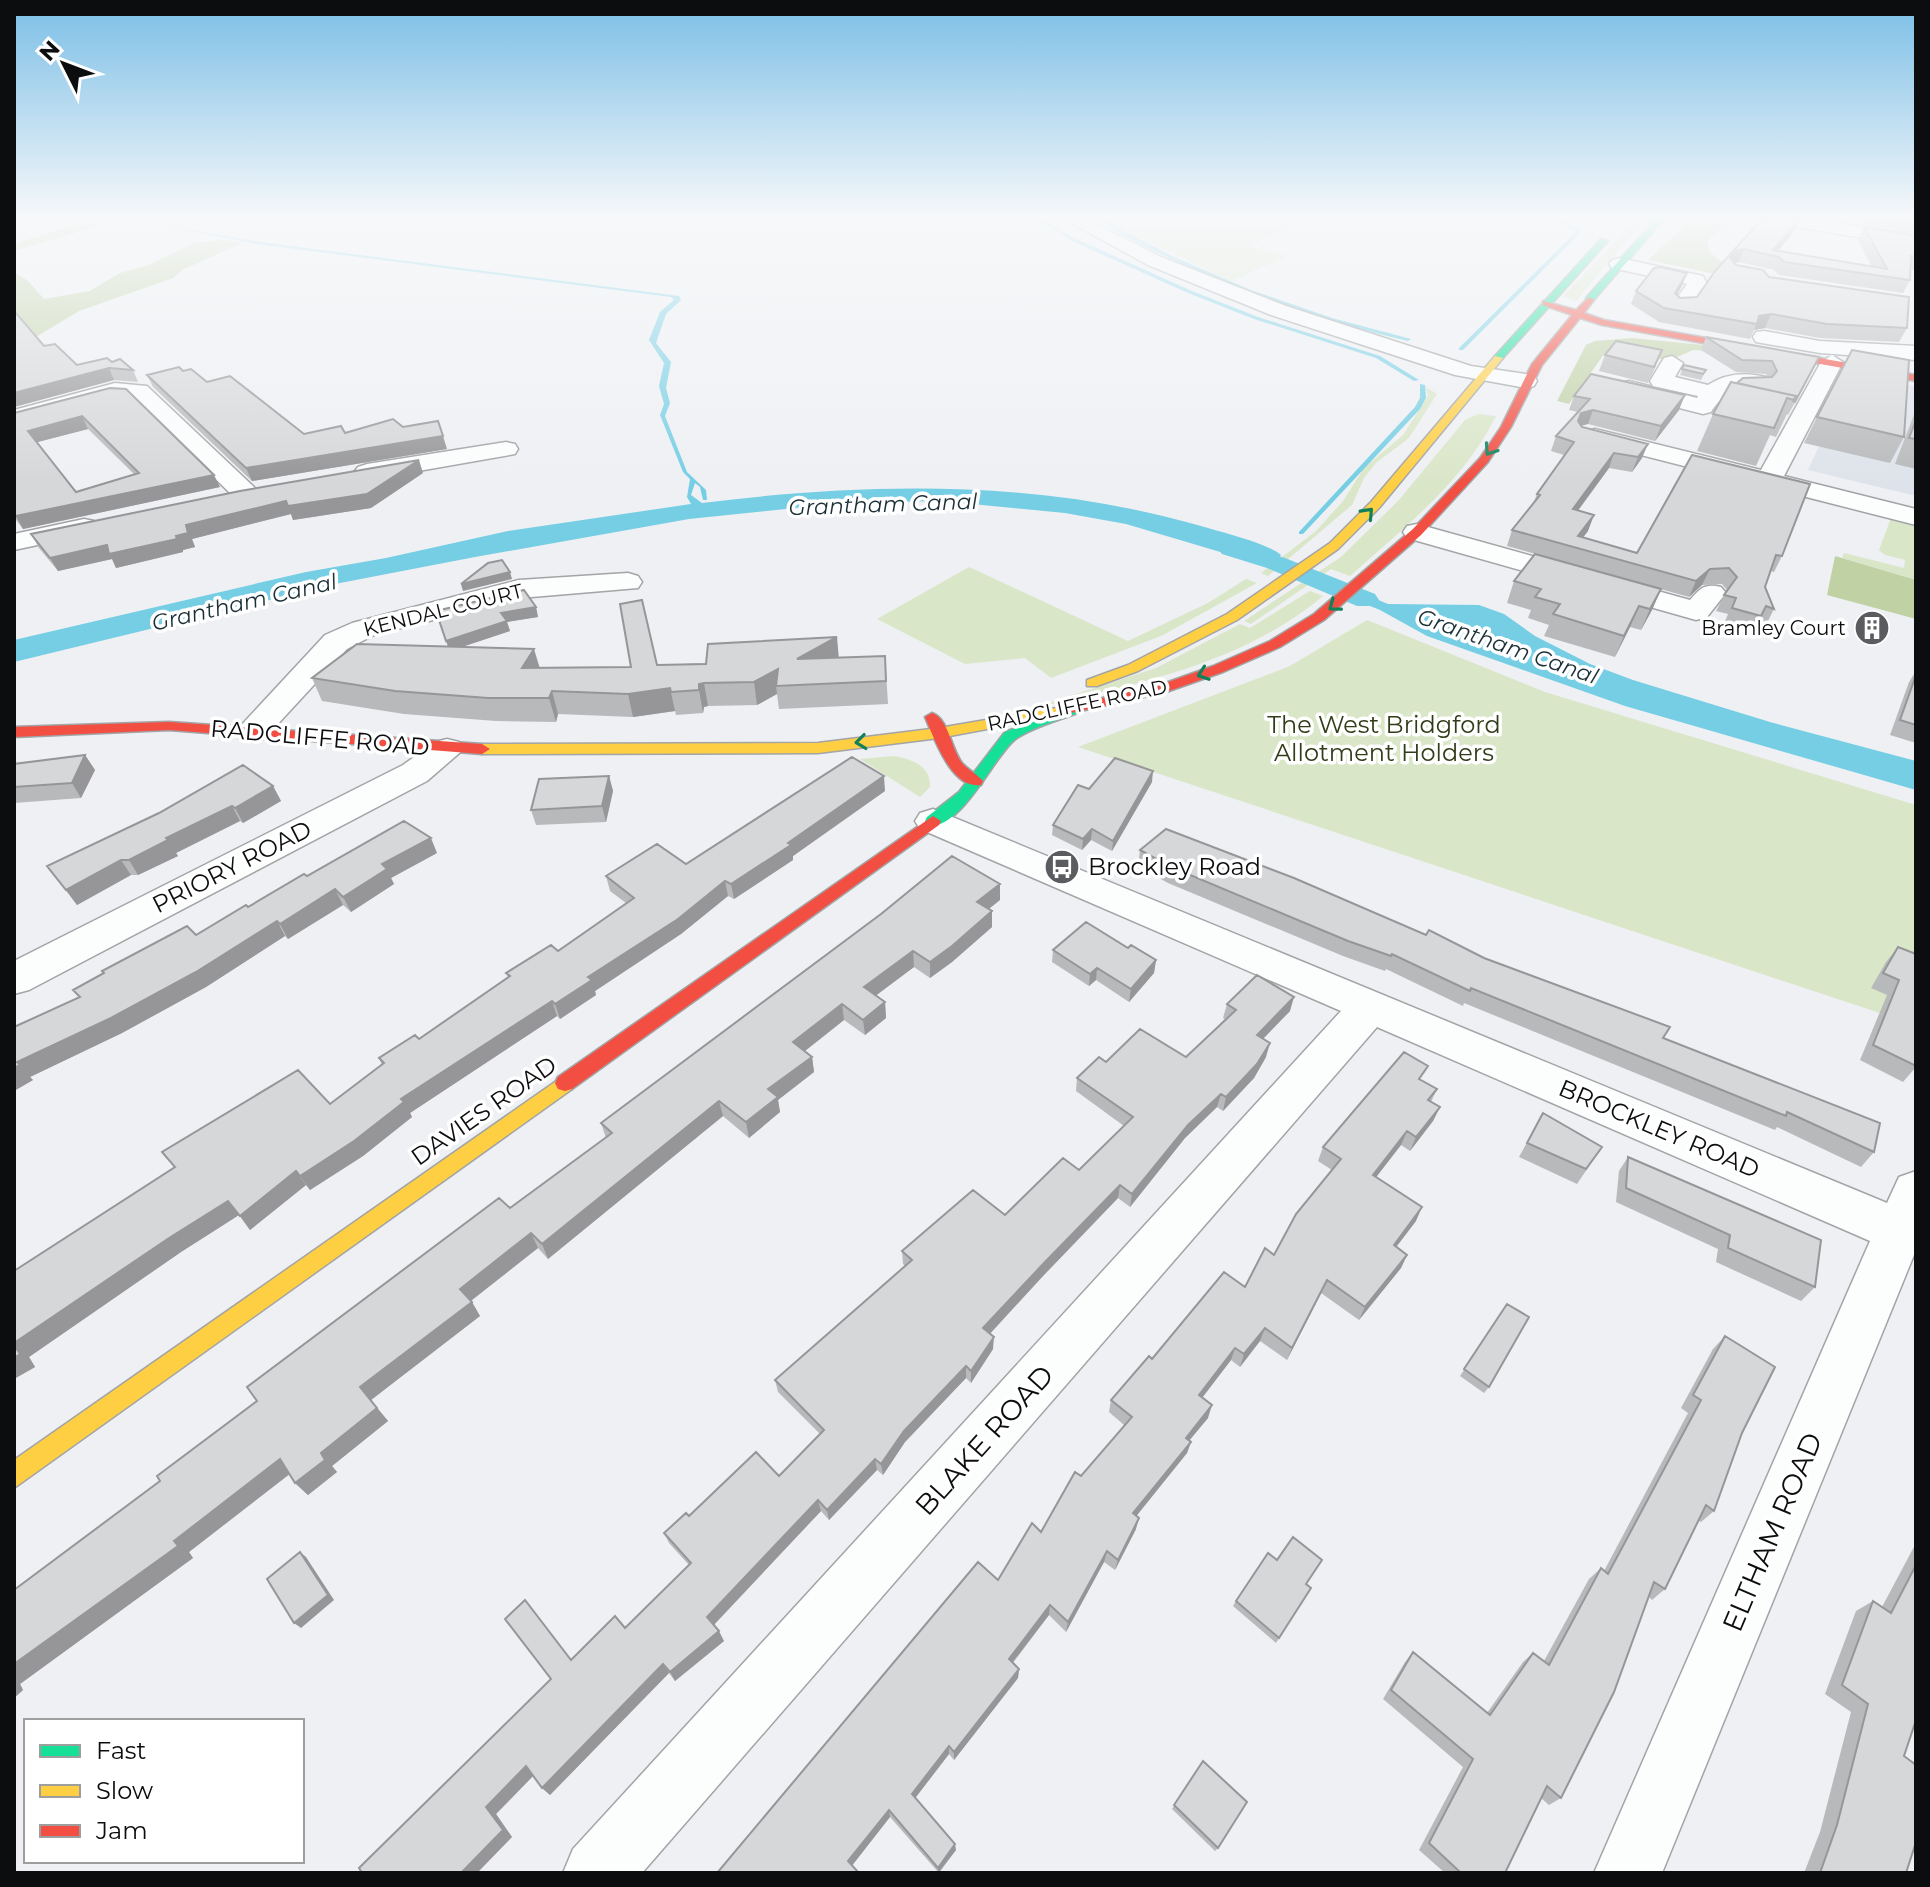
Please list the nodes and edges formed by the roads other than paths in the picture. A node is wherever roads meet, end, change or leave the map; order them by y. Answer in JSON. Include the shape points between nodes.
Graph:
{"nodes":[{"id":1,"x":1263,"y":307,"type":"edge"},
{"id":2,"x":1542,"y":307,"type":"edge"},
{"id":3,"x":1559,"y":307,"type":"edge"},
{"id":4,"x":1580,"y":307,"type":"edge"},
{"id":5,"x":1575,"y":312,"type":"junction"},
{"id":6,"x":1667,"y":331,"type":"junction"},
{"id":7,"x":1562,"y":334,"type":"junction"},
{"id":8,"x":1518,"y":335,"type":"junction"},
{"id":9,"x":1764,"y":337,"type":"edge"},
{"id":10,"x":1916,"y":353,"type":"edge"},
{"id":11,"x":1427,"y":356,"type":"junction"},
{"id":12,"x":1832,"y":362,"type":"junction"},
{"id":13,"x":1672,"y":363,"type":"dead end"},
{"id":14,"x":1487,"y":371,"type":"junction"},
{"id":15,"x":1916,"y":378,"type":"edge"},
{"id":16,"x":1526,"y":381,"type":"junction"},
{"id":17,"x":1603,"y":382,"type":"edge"},
{"id":18,"x":1758,"y":382,"type":"edge"},
{"id":19,"x":1707,"y":399,"type":"junction"},
{"id":20,"x":1462,"y":402,"type":"junction"},
{"id":21,"x":1733,"y":413,"type":"edge"},
{"id":22,"x":14,"y":417,"type":"edge"},
{"id":23,"x":1772,"y":422,"type":"edge"},
{"id":24,"x":1797,"y":427,"type":"junction"},
{"id":25,"x":1587,"y":434,"type":"edge"},
{"id":26,"x":506,"y":449,"type":"dead end"},
{"id":27,"x":1773,"y":471,"type":"junction"},
{"id":28,"x":337,"y":477,"type":"edge"},
{"id":29,"x":276,"y":488,"type":"edge"},
{"id":30,"x":245,"y":493,"type":"junction"},
{"id":31,"x":214,"y":500,"type":"edge"},
{"id":32,"x":1916,"y":517,"type":"edge"},
{"id":33,"x":107,"y":522,"type":"edge"},
{"id":34,"x":1417,"y":532,"type":"junction"},
{"id":35,"x":14,"y":542,"type":"edge"},
{"id":36,"x":628,"y":582,"type":"dead end"},
{"id":37,"x":1711,"y":593,"type":"dead end"},
{"id":38,"x":1075,"y":709,"type":"junction"},
{"id":39,"x":935,"y":725,"type":"junction"},
{"id":40,"x":14,"y":732,"type":"edge"},
{"id":41,"x":252,"y":732,"type":"junction"},
{"id":42,"x":447,"y":749,"type":"junction"},
{"id":43,"x":975,"y":781,"type":"junction"},
{"id":44,"x":933,"y":821,"type":"junction"},
{"id":45,"x":14,"y":979,"type":"edge"},
{"id":46,"x":1370,"y":1007,"type":"junction"},
{"id":47,"x":1908,"y":1211,"type":"edge"},
{"id":48,"x":14,"y":1475,"type":"edge"},
{"id":49,"x":597,"y":1873,"type":"edge"},
{"id":50,"x":1628,"y":1873,"type":"edge"}],
"edges":[{"from":1,"to":11,"type":"street"},
{"from":2,"to":8,"type":"main road","name":"RADCLIFFE ROAD"},
{"from":3,"to":5,"type":"main road"},
{"from":4,"to":5,"type":"main road","name":"RADCLIFFE ROAD"},
{"from":5,"to":6,"type":"main road","via":[[1630,328]]},
{"from":5,"to":7,"type":"main road","name":"RADCLIFFE ROAD"},
{"from":5,"to":8,"type":"main road"},
{"from":6,"to":7,"type":"main road"},
{"from":6,"to":12,"type":"main road"},
{"from":7,"to":16,"type":"main road","name":"RADCLIFFE ROAD"},
{"from":8,"to":14,"type":"main road","name":"RADCLIFFE ROAD"},
{"from":9,"to":10,"type":"street","via":[[1820,347]]},
{"from":11,"to":14,"type":"street","via":[[1450,367]]},
{"from":11,"to":20,"type":"street"},
{"from":12,"to":15,"type":"main road"},
{"from":12,"to":24,"type":"street"},
{"from":13,"to":19,"type":"street","via":[[1661,381]]},
{"from":14,"to":16,"type":"street"},
{"from":14,"to":20,"type":"main road","name":"RADCLIFFE ROAD"},
{"from":16,"to":34,"type":"main road","name":"RADCLIFFE ROAD","one_way":true,"via":[[1511,419],[1484,460]]},
{"from":17,"to":19,"type":"street"},
{"from":18,"to":19,"type":"street","via":[[1743,379],[1718,386]]},
{"from":19,"to":21,"type":"street"},
{"from":39,"to":20,"type":"main road","name":"RADCLIFFE ROAD","one_way":true,"via":[[1133,668],[1232,617],[1334,546]]},
{"from":22,"to":30,"type":"street","via":[[115,390],[139,391]]},
{"from":23,"to":24,"type":"street"},
{"from":24,"to":27,"type":"street"},
{"from":25,"to":27,"type":"street"},
{"from":26,"to":28,"type":"street"},
{"from":27,"to":32,"type":"street"},
{"from":29,"to":30,"type":"street"},
{"from":30,"to":31,"type":"street"},
{"from":33,"to":35,"type":"street"},
{"from":34,"to":37,"type":"street","via":[[1696,611]]},
{"from":34,"to":38,"type":"main road","name":"RADCLIFFE ROAD","one_way":true,"via":[[1319,617],[1275,644],[1161,689]]},
{"from":36,"to":41,"type":"street","name":"KENDAL COURT","via":[[519,589],[363,629],[336,642]]},
{"from":38,"to":39,"type":"main road","name":"RADCLIFFE ROAD"},
{"from":38,"to":43,"type":"main road","name":"DAVIES ROAD","via":[[1010,735]]},
{"from":39,"to":42,"type":"main road","name":"RADCLIFFE ROAD","via":[[627,749]]},
{"from":39,"to":43,"type":"main road","via":[[956,766]]},
{"from":40,"to":41,"type":"main road","name":"RADCLIFFE ROAD","via":[[124,726]]},
{"from":41,"to":42,"type":"main road","name":"RADCLIFFE ROAD"},
{"from":42,"to":45,"type":"street","name":"PRIORY ROAD","via":[[415,773]]},
{"from":43,"to":44,"type":"main road","name":"DAVIES ROAD"},
{"from":44,"to":46,"type":"street","name":"BROCKLEY ROAD"},
{"from":44,"to":48,"type":"main road","name":"DAVIES ROAD"},
{"from":46,"to":47,"type":"street","name":"BROCKLEY ROAD"},
{"from":46,"to":49,"type":"street","name":"BLAKE ROAD"},
{"from":47,"to":50,"type":"street","name":"ELTHAM ROAD"}]}
